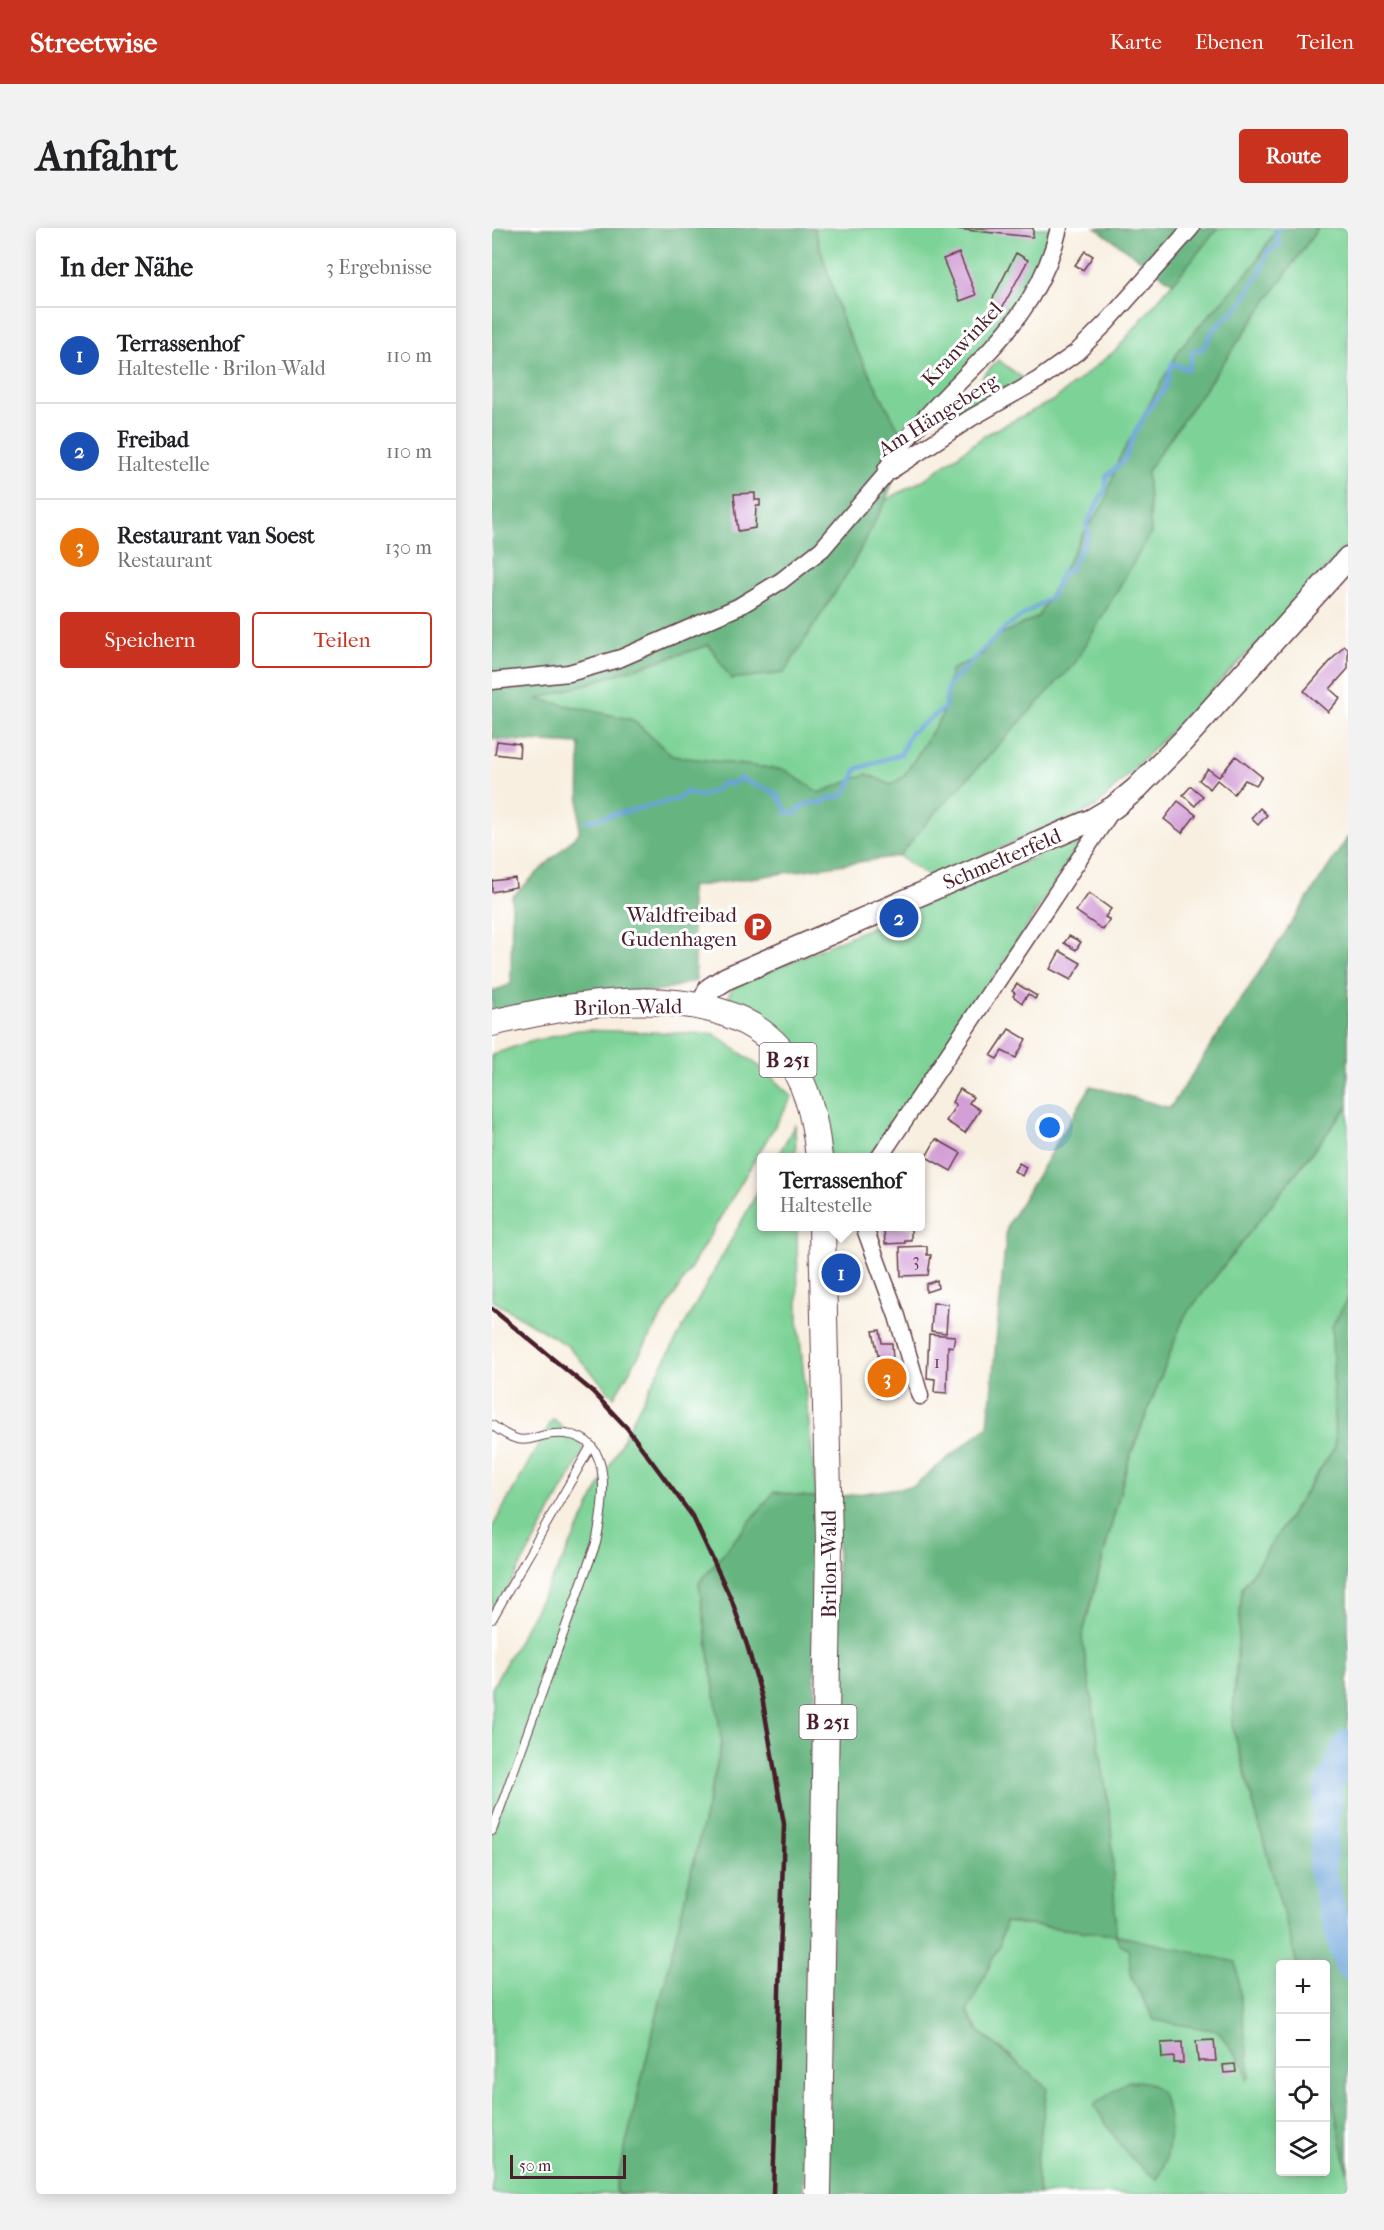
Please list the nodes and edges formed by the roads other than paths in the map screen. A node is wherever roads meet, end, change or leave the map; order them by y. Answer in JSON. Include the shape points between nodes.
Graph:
{"nodes":[{"id":1,"x":1059,"y":228,"type":"edge"},
{"id":2,"x":1191,"y":228,"type":"edge"},
{"id":3,"x":879,"y":480,"type":"junction"},
{"id":4,"x":1348,"y":558,"type":"edge"},
{"id":5,"x":492,"y":681,"type":"edge"},
{"id":6,"x":1114,"y":807,"type":"junction"},
{"id":7,"x":701,"y":1007,"type":"junction"},
{"id":8,"x":492,"y":1023,"type":"edge"},
{"id":9,"x":818,"y":1153,"type":"edge"},
{"id":10,"x":882,"y":1153,"type":"edge"},
{"id":11,"x":822,"y":1231,"type":"edge"},
{"id":12,"x":865,"y":1231,"type":"edge"},
{"id":13,"x":920,"y":1396,"type":"dead end"},
{"id":14,"x":492,"y":1425,"type":"edge"},
{"id":15,"x":591,"y":1446,"type":"junction"},
{"id":16,"x":492,"y":1619,"type":"edge"},
{"id":17,"x":492,"y":1831,"type":"edge"},
{"id":18,"x":818,"y":2194,"type":"edge"}],
"edges":[{"from":1,"to":3,"type":"street","name":"Kranwinkel","via":[[1043,277],[1016,322],[905,438]]},
{"from":2,"to":3,"type":"street","name":"Am Hängeberg","via":[[1107,322],[1064,362],[910,456]]},
{"from":3,"to":5,"type":"street","name":"Am Hängeberg","via":[[810,560],[738,607],[592,668]]},
{"from":4,"to":6,"type":"main road","name":"Schmelterfeld","via":[[1182,742]]},
{"from":6,"to":7,"type":"main road","name":"Schmelterfeld","via":[[727,978],[710,989]]},
{"from":6,"to":10,"type":"street","name":"Schmelterfeld"},
{"from":7,"to":8,"type":"main road","name":"Brilon-Wald","number":"B 251","via":[[661,1003],[582,1005]]},
{"from":7,"to":9,"type":"main road","name":"Brilon-Wald","number":"B 251","via":[[744,1022],[783,1053],[797,1072],[809,1100]]},
{"from":11,"to":18,"type":"main road","name":"Brilon-Wald","number":"B 251","via":[[829,1530]]},
{"from":12,"to":13,"type":"street","via":[[897,1316]]},
{"from":14,"to":15,"type":"lane","via":[[526,1442],[565,1434]]},
{"from":15,"to":16,"type":"lane"},
{"from":15,"to":17,"type":"lane","via":[[602,1467],[603,1483],[603,1510],[596,1543]]}]}
